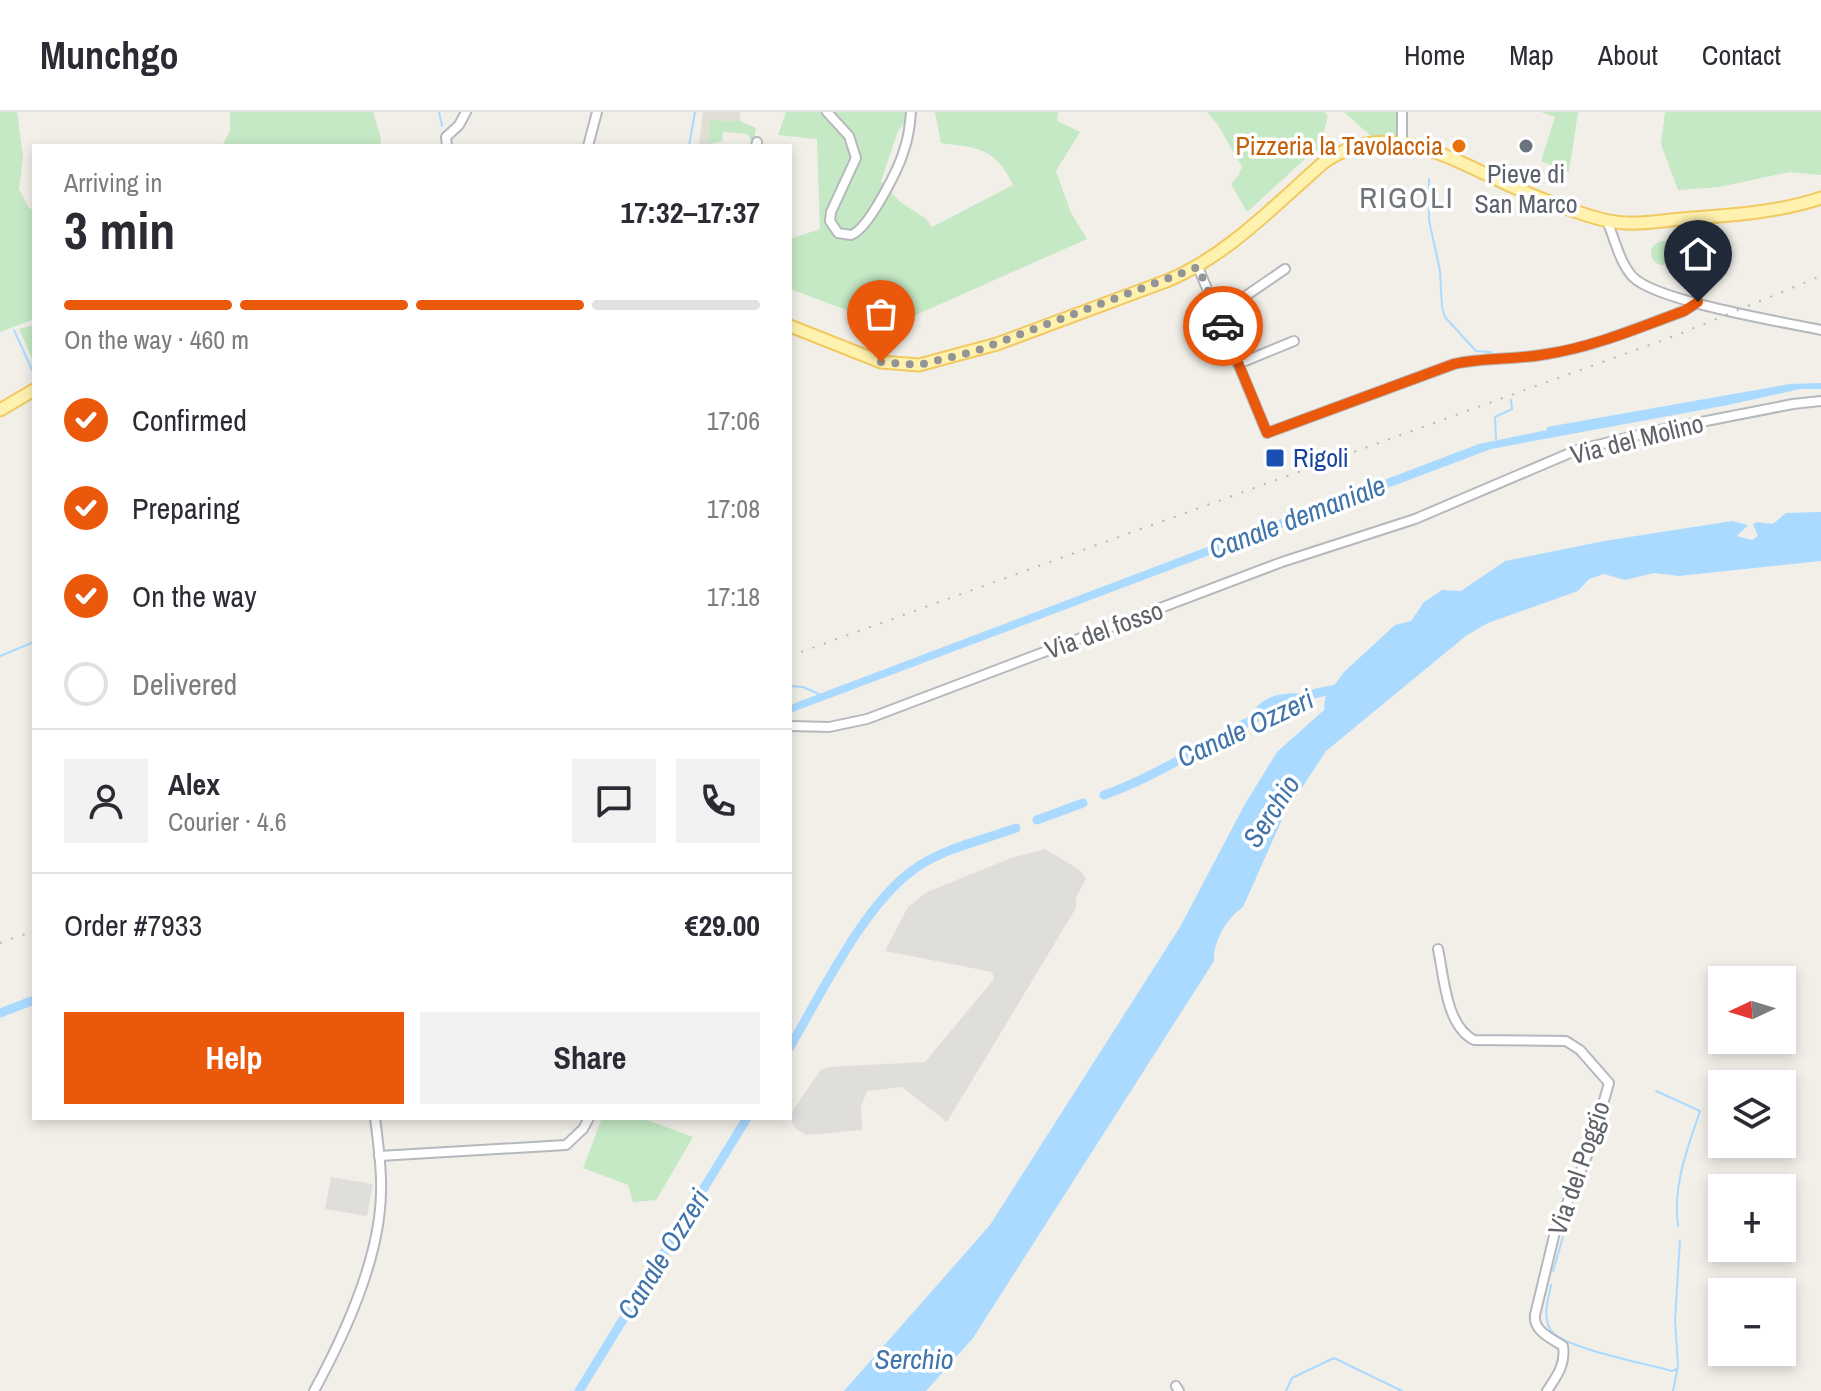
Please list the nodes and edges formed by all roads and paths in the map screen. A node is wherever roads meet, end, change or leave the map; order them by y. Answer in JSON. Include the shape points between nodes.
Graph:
{"nodes":[{"id":1,"x":466,"y":112,"type":"edge"},
{"id":2,"x":597,"y":112,"type":"edge"},
{"id":3,"x":827,"y":112,"type":"edge"},
{"id":4,"x":911,"y":112,"type":"edge"},
{"id":5,"x":1402,"y":112,"type":"edge"},
{"id":6,"x":447,"y":144,"type":"edge"},
{"id":7,"x":589,"y":144,"type":"edge"},
{"id":8,"x":1402,"y":144,"type":"junction"},
{"id":9,"x":1821,"y":198,"type":"edge"},
{"id":10,"x":1607,"y":221,"type":"junction"},
{"id":11,"x":1198,"y":267,"type":"junction"},
{"id":12,"x":1285,"y":269,"type":"dead end"},
{"id":13,"x":1698,"y":302,"type":"junction"},
{"id":14,"x":1218,"y":315,"type":"junction"},
{"id":15,"x":792,"y":327,"type":"edge"},
{"id":16,"x":1821,"y":330,"type":"edge"},
{"id":17,"x":1294,"y":341,"type":"dead end"},
{"id":18,"x":1238,"y":364,"type":"junction"},
{"id":19,"x":32,"y":391,"type":"edge"},
{"id":20,"x":1821,"y":401,"type":"edge"},
{"id":21,"x":0,"y":410,"type":"edge"},
{"id":22,"x":1415,"y":519,"type":"joint"},
{"id":23,"x":792,"y":726,"type":"edge"},
{"id":24,"x":1438,"y":949,"type":"dead end"},
{"id":25,"x":375,"y":1120,"type":"edge"},
{"id":26,"x":588,"y":1120,"type":"edge"},
{"id":27,"x":379,"y":1156,"type":"junction"},
{"id":28,"x":314,"y":1391,"type":"edge"},
{"id":29,"x":1547,"y":1391,"type":"edge"}],
"edges":[{"from":1,"to":6,"type":"street","via":[[446,137]]},
{"from":2,"to":7,"type":"street"},
{"from":3,"to":4,"type":"street","via":[[849,136],[856,158],[830,221],[838,233],[851,235],[863,228],[900,163]]},
{"from":5,"to":8,"type":"street"},
{"from":8,"to":10,"type":"main road","via":[[1438,151],[1523,191]]},
{"from":8,"to":11,"type":"main road","via":[[1370,144],[1333,156]]},
{"from":9,"to":10,"type":"main road","via":[[1773,211]]},
{"from":10,"to":13,"type":"street","via":[[1635,279],[1646,288]]},
{"from":11,"to":14,"type":"street"},
{"from":11,"to":15,"type":"main road","via":[[987,347],[919,365],[881,362]]},
{"from":12,"to":14,"type":"street"},
{"from":13,"to":16,"type":"street"},
{"from":13,"to":18,"type":"street","via":[[1575,348],[1454,364],[1267,433]]},
{"from":14,"to":18,"type":"street"},
{"from":17,"to":18,"type":"street"},
{"from":19,"to":21,"type":"main road"},
{"from":20,"to":22,"type":"street","name":"Via del Molino","via":[[1577,450]]},
{"from":22,"to":23,"type":"street","name":"Via del fosso","via":[[1282,562],[867,719],[829,727]]},
{"from":24,"to":29,"type":"street","name":"Via del Poggio","via":[[1464,1035],[1474,1040],[1566,1041],[1609,1083],[1591,1146],[1555,1232],[1535,1315],[1537,1328],[1563,1346],[1562,1368]]},
{"from":25,"to":27,"type":"street"},
{"from":26,"to":27,"type":"street","via":[[566,1145]]},
{"from":27,"to":28,"type":"street","via":[[380,1215],[369,1264]]}]}
